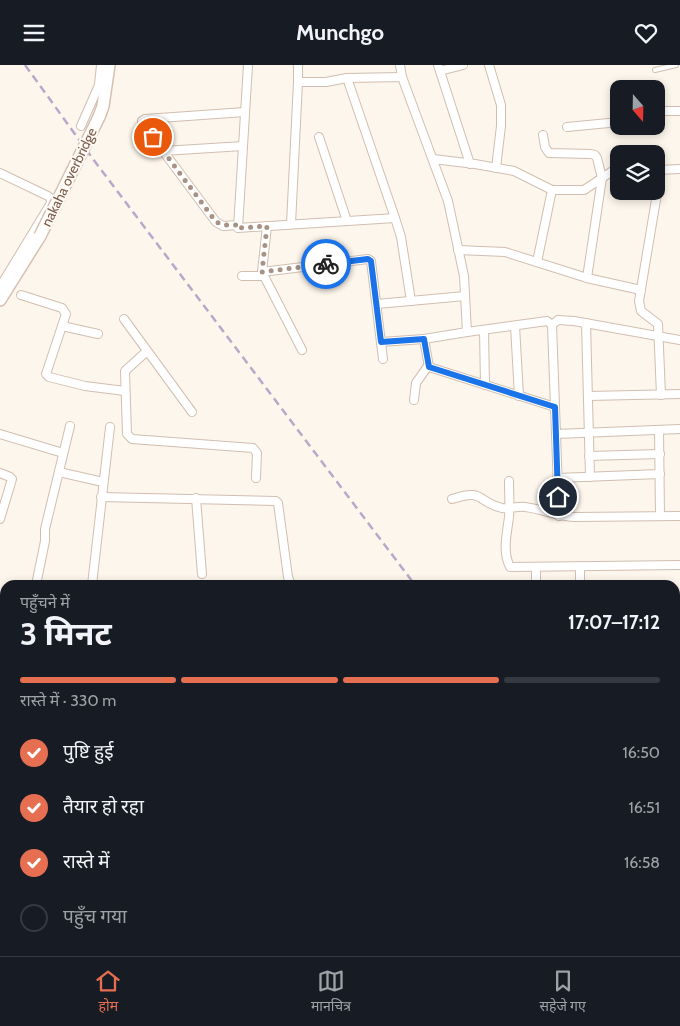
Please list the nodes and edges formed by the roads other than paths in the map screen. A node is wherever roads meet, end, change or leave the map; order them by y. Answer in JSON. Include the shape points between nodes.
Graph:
{"nodes":[{"id":1,"x":101,"y":65,"type":"edge"},
{"id":2,"x":109,"y":65,"type":"edge"},
{"id":3,"x":248,"y":65,"type":"edge"},
{"id":4,"x":298,"y":65,"type":"edge"},
{"id":5,"x":400,"y":65,"type":"edge"},
{"id":6,"x":463,"y":65,"type":"edge"},
{"id":7,"x":489,"y":65,"type":"edge"},
{"id":8,"x":676,"y":65,"type":"edge"},
{"id":9,"x":439,"y":68,"type":"edge"},
{"id":10,"x":654,"y":69,"type":"dead end"},
{"id":11,"x":402,"y":77,"type":"junction"},
{"id":12,"x":347,"y":78,"type":"junction"},
{"id":13,"x":298,"y":82,"type":"junction"},
{"id":14,"x":665,"y":111,"type":"edge"},
{"id":15,"x":680,"y":111,"type":"edge"},
{"id":16,"x":245,"y":112,"type":"junction"},
{"id":17,"x":610,"y":123,"type":"edge"},
{"id":18,"x":82,"y":126,"type":"dead end"},
{"id":19,"x":567,"y":127,"type":"dead end"},
{"id":20,"x":543,"y":135,"type":"dead end"},
{"id":21,"x":319,"y":137,"type":"dead end"},
{"id":22,"x":243,"y":145,"type":"junction"},
{"id":23,"x":163,"y":151,"type":"junction"},
{"id":24,"x":432,"y":159,"type":"junction"},
{"id":25,"x":470,"y":163,"type":"junction"},
{"id":26,"x":496,"y":168,"type":"junction"},
{"id":27,"x":680,"y":169,"type":"edge"},
{"id":28,"x":665,"y":170,"type":"edge"},
{"id":29,"x":0,"y":173,"type":"edge"},
{"id":30,"x":610,"y":173,"type":"edge"},
{"id":31,"x":602,"y":178,"type":"junction"},
{"id":32,"x":552,"y":190,"type":"junction"},
{"id":33,"x":654,"y":200,"type":"edge"},
{"id":34,"x":395,"y":218,"type":"junction"},
{"id":35,"x":347,"y":221,"type":"junction"},
{"id":36,"x":291,"y":224,"type":"junction"},
{"id":37,"x":238,"y":225,"type":"junction"},
{"id":38,"x":267,"y":226,"type":"junction"},
{"id":39,"x":458,"y":250,"type":"junction"},
{"id":40,"x":537,"y":262,"type":"junction"},
{"id":41,"x":263,"y":274,"type":"junction"},
{"id":42,"x":242,"y":276,"type":"dead end"},
{"id":43,"x":587,"y":278,"type":"junction"},
{"id":44,"x":0,"y":287,"type":"edge"},
{"id":45,"x":641,"y":289,"type":"junction"},
{"id":46,"x":21,"y":295,"type":"dead end"},
{"id":47,"x":465,"y":296,"type":"junction"},
{"id":48,"x":0,"y":300,"type":"edge"},
{"id":49,"x":411,"y":301,"type":"junction"},
{"id":50,"x":377,"y":304,"type":"junction"},
{"id":51,"x":124,"y":319,"type":"dead end"},
{"id":52,"x":586,"y":323,"type":"junction"},
{"id":53,"x":552,"y":325,"type":"junction"},
{"id":54,"x":62,"y":326,"type":"junction"},
{"id":55,"x":514,"y":326,"type":"junction"},
{"id":56,"x":484,"y":330,"type":"junction"},
{"id":57,"x":467,"y":332,"type":"junction"},
{"id":58,"x":98,"y":334,"type":"dead end"},
{"id":59,"x":658,"y":336,"type":"junction"},
{"id":60,"x":424,"y":339,"type":"junction"},
{"id":61,"x":680,"y":340,"type":"edge"},
{"id":62,"x":381,"y":342,"type":"junction"},
{"id":63,"x":302,"y":350,"type":"dead end"},
{"id":64,"x":147,"y":351,"type":"junction"},
{"id":65,"x":383,"y":359,"type":"dead end"},
{"id":66,"x":428,"y":366,"type":"junction"},
{"id":67,"x":485,"y":385,"type":"junction"},
{"id":68,"x":125,"y":391,"type":"junction"},
{"id":69,"x":680,"y":394,"type":"edge"},
{"id":70,"x":661,"y":395,"type":"junction"},
{"id":71,"x":519,"y":396,"type":"junction"},
{"id":72,"x":588,"y":396,"type":"junction"},
{"id":73,"x":414,"y":400,"type":"dead end"},
{"id":74,"x":555,"y":407,"type":"junction"},
{"id":75,"x":192,"y":412,"type":"dead end"},
{"id":76,"x":70,"y":426,"type":"dead end"},
{"id":77,"x":110,"y":427,"type":"dead end"},
{"id":78,"x":680,"y":429,"type":"edge"},
{"id":79,"x":660,"y":430,"type":"junction"},
{"id":80,"x":589,"y":433,"type":"junction"},
{"id":81,"x":0,"y":434,"type":"edge"},
{"id":82,"x":556,"y":434,"type":"junction"},
{"id":83,"x":63,"y":453,"type":"junction"},
{"id":84,"x":660,"y":454,"type":"junction"},
{"id":85,"x":589,"y":456,"type":"junction"},
{"id":86,"x":59,"y":472,"type":"junction"},
{"id":87,"x":0,"y":473,"type":"edge"},
{"id":88,"x":660,"y":475,"type":"junction"},
{"id":89,"x":590,"y":477,"type":"junction"},
{"id":90,"x":256,"y":478,"type":"dead end"},
{"id":91,"x":557,"y":478,"type":"junction"},
{"id":92,"x":509,"y":481,"type":"dead end"},
{"id":93,"x":103,"y":482,"type":"junction"},
{"id":94,"x":101,"y":497,"type":"junction"},
{"id":95,"x":196,"y":498,"type":"junction"},
{"id":96,"x":452,"y":499,"type":"dead end"},
{"id":97,"x":509,"y":508,"type":"junction"},
{"id":98,"x":559,"y":516,"type":"junction"},
{"id":99,"x":660,"y":516,"type":"junction"},
{"id":100,"x":680,"y":516,"type":"edge"},
{"id":101,"x":0,"y":519,"type":"edge"},
{"id":102,"x":680,"y":565,"type":"edge"},
{"id":103,"x":536,"y":567,"type":"junction"},
{"id":104,"x":580,"y":567,"type":"junction"},
{"id":105,"x":202,"y":574,"type":"dead end"},
{"id":106,"x":37,"y":580,"type":"edge"},
{"id":107,"x":93,"y":580,"type":"edge"},
{"id":108,"x":289,"y":580,"type":"edge"},
{"id":109,"x":536,"y":580,"type":"edge"},
{"id":110,"x":580,"y":580,"type":"edge"}],
"edges":[{"from":1,"to":18,"type":"street","via":[[98,85]]},
{"from":2,"to":48,"type":"street","name":"nakaha overbridge","bridge":true,"via":[[99,117],[40,236]]},
{"from":3,"to":16,"type":"street"},
{"from":4,"to":13,"type":"street"},
{"from":5,"to":11,"type":"street"},
{"from":6,"to":9,"type":"street"},
{"from":7,"to":26,"type":"street","via":[[501,105]]},
{"from":8,"to":10,"type":"lane"},
{"from":9,"to":25,"type":"street"},
{"from":11,"to":12,"type":"street"},
{"from":11,"to":24,"type":"street"},
{"from":12,"to":13,"type":"street"},
{"from":12,"to":34,"type":"street"},
{"from":13,"to":36,"type":"street"},
{"from":14,"to":15,"type":"street"},
{"from":16,"to":22,"type":"street"},
{"from":16,"to":23,"type":"street","via":[[145,119],[143,124]]},
{"from":17,"to":19,"type":"street"},
{"from":20,"to":31,"type":"street","via":[[549,153],[595,155]]},
{"from":21,"to":35,"type":"street"},
{"from":22,"to":23,"type":"street"},
{"from":22,"to":37,"type":"street"},
{"from":23,"to":37,"type":"street","via":[[216,222]]},
{"from":24,"to":25,"type":"street"},
{"from":24,"to":39,"type":"street","via":[[448,201]]},
{"from":25,"to":26,"type":"street"},
{"from":26,"to":32,"type":"street","via":[[514,171]]},
{"from":27,"to":28,"type":"street"},
{"from":29,"to":44,"type":"street","via":[[51,199]]},
{"from":30,"to":31,"type":"street"},
{"from":31,"to":32,"type":"street","via":[[584,190]]},
{"from":31,"to":43,"type":"street"},
{"from":32,"to":40,"type":"street"},
{"from":33,"to":45,"type":"street"},
{"from":34,"to":35,"type":"street"},
{"from":34,"to":49,"type":"street"},
{"from":35,"to":36,"type":"street"},
{"from":36,"to":38,"type":"street"},
{"from":37,"to":38,"type":"street","via":[[238,228]]},
{"from":38,"to":41,"type":"street"},
{"from":39,"to":40,"type":"street","via":[[505,252]]},
{"from":39,"to":47,"type":"street"},
{"from":40,"to":43,"type":"street"},
{"from":41,"to":42,"type":"street"},
{"from":41,"to":50,"type":"street","via":[[368,259],[372,263]]},
{"from":41,"to":63,"type":"street"},
{"from":43,"to":45,"type":"street"},
{"from":45,"to":59,"type":"street","via":[[639,307],[658,324]]},
{"from":46,"to":54,"type":"street","via":[[62,308],[66,314]]},
{"from":47,"to":49,"type":"street"},
{"from":47,"to":57,"type":"street"},
{"from":49,"to":50,"type":"street"},
{"from":50,"to":62,"type":"street"},
{"from":51,"to":64,"type":"street"},
{"from":52,"to":53,"type":"street","via":[[558,320]]},
{"from":52,"to":59,"type":"street"},
{"from":52,"to":72,"type":"street"},
{"from":53,"to":55,"type":"street","via":[[547,321]]},
{"from":53,"to":74,"type":"street"},
{"from":54,"to":58,"type":"street"},
{"from":54,"to":68,"type":"street","via":[[47,376],[85,386]]},
{"from":55,"to":56,"type":"street"},
{"from":55,"to":71,"type":"street"},
{"from":56,"to":57,"type":"street"},
{"from":56,"to":67,"type":"street"},
{"from":57,"to":60,"type":"street"},
{"from":59,"to":61,"type":"street"},
{"from":59,"to":70,"type":"street"},
{"from":60,"to":62,"type":"street"},
{"from":60,"to":66,"type":"street"},
{"from":62,"to":65,"type":"street"},
{"from":64,"to":68,"type":"street","via":[[125,371]]},
{"from":64,"to":75,"type":"street"},
{"from":66,"to":67,"type":"street"},
{"from":66,"to":73,"type":"street","via":[[416,383]]},
{"from":67,"to":71,"type":"street"},
{"from":68,"to":90,"type":"street","via":[[127,434],[132,439],[253,448],[258,453]]},
{"from":69,"to":70,"type":"street"},
{"from":70,"to":72,"type":"street"},
{"from":71,"to":74,"type":"street"},
{"from":72,"to":80,"type":"street"},
{"from":74,"to":82,"type":"street"},
{"from":76,"to":83,"type":"street"},
{"from":77,"to":93,"type":"street"},
{"from":78,"to":79,"type":"street"},
{"from":79,"to":80,"type":"street"},
{"from":79,"to":84,"type":"street"},
{"from":80,"to":82,"type":"street"},
{"from":80,"to":85,"type":"street"},
{"from":81,"to":83,"type":"street"},
{"from":82,"to":91,"type":"street"},
{"from":83,"to":86,"type":"street"},
{"from":84,"to":85,"type":"street"},
{"from":84,"to":88,"type":"street"},
{"from":85,"to":89,"type":"street"},
{"from":86,"to":93,"type":"street"},
{"from":86,"to":106,"type":"street"},
{"from":87,"to":101,"type":"street","via":[[12,479]]},
{"from":88,"to":89,"type":"street"},
{"from":88,"to":99,"type":"street"},
{"from":89,"to":91,"type":"street"},
{"from":91,"to":98,"type":"street"},
{"from":92,"to":97,"type":"street"},
{"from":93,"to":94,"type":"street"},
{"from":94,"to":95,"type":"street"},
{"from":94,"to":107,"type":"street"},
{"from":95,"to":105,"type":"street"},
{"from":95,"to":108,"type":"street","via":[[276,501]]},
{"from":96,"to":97,"type":"street","via":[[472,494],[496,506]]},
{"from":97,"to":98,"type":"street","via":[[527,507]]},
{"from":97,"to":103,"type":"street","via":[[505,540],[510,567]]},
{"from":98,"to":99,"type":"street"},
{"from":99,"to":100,"type":"street"},
{"from":102,"to":104,"type":"street"},
{"from":103,"to":104,"type":"street"},
{"from":103,"to":109,"type":"street"},
{"from":104,"to":110,"type":"street"}]}
